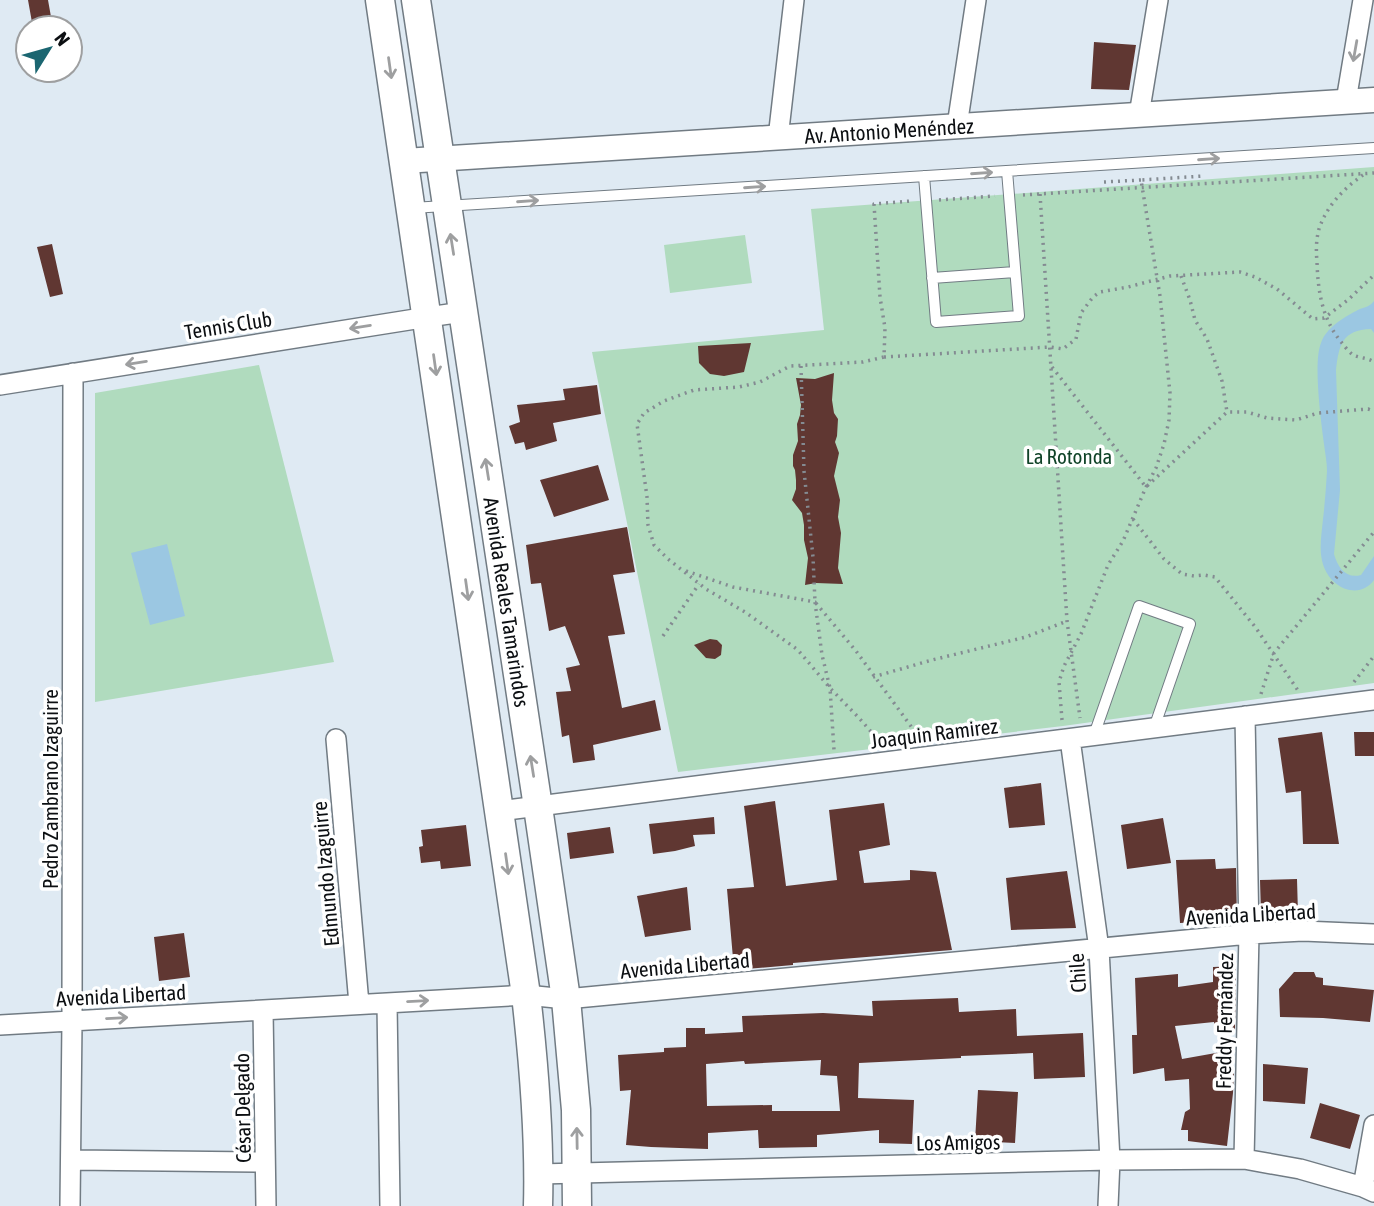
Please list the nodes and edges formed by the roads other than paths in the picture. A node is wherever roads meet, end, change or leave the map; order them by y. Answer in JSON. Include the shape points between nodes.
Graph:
{"nodes":[{"id":1,"x":380,"y":0,"type":"edge"},
{"id":2,"x":416,"y":0,"type":"edge"},
{"id":3,"x":794,"y":0,"type":"edge"},
{"id":4,"x":976,"y":0,"type":"edge"},
{"id":5,"x":1158,"y":0,"type":"edge"},
{"id":6,"x":1363,"y":0,"type":"edge"},
{"id":7,"x":1374,"y":100,"type":"edge"},
{"id":8,"x":1346,"y":102,"type":"junction"},
{"id":9,"x":1139,"y":115,"type":"junction"},
{"id":10,"x":957,"y":126,"type":"junction"},
{"id":11,"x":778,"y":138,"type":"junction"},
{"id":12,"x":1374,"y":148,"type":"edge"},
{"id":13,"x":439,"y":159,"type":"junction"},
{"id":14,"x":404,"y":162,"type":"junction"},
{"id":15,"x":1007,"y":171,"type":"junction"},
{"id":16,"x":924,"y":176,"type":"junction"},
{"id":17,"x":446,"y":206,"type":"junction"},
{"id":18,"x":411,"y":208,"type":"junction"},
{"id":19,"x":1015,"y":272,"type":"junction"},
{"id":20,"x":932,"y":278,"type":"junction"},
{"id":21,"x":463,"y":312,"type":"junction"},
{"id":22,"x":428,"y":317,"type":"junction"},
{"id":23,"x":73,"y":373,"type":"junction"},
{"id":24,"x":0,"y":385,"type":"edge"},
{"id":25,"x":1374,"y":700,"type":"edge"},
{"id":26,"x":1245,"y":716,"type":"junction"},
{"id":27,"x":1154,"y":728,"type":"junction"},
{"id":28,"x":1077,"y":731,"type":"junction"},
{"id":29,"x":337,"y":739,"type":"dead end"},
{"id":30,"x":538,"y":807,"type":"junction"},
{"id":31,"x":499,"y":811,"type":"junction"},
{"id":32,"x":1249,"y":934,"type":"junction"},
{"id":33,"x":1374,"y":934,"type":"edge"},
{"id":34,"x":1099,"y":949,"type":"junction"},
{"id":35,"x":526,"y":995,"type":"junction"},
{"id":36,"x":566,"y":999,"type":"junction"},
{"id":37,"x":387,"y":1003,"type":"junction"},
{"id":38,"x":359,"y":1004,"type":"junction"},
{"id":39,"x":263,"y":1010,"type":"junction"},
{"id":40,"x":72,"y":1021,"type":"junction"},
{"id":41,"x":0,"y":1025,"type":"edge"},
{"id":42,"x":1374,"y":1125,"type":"edge"},
{"id":43,"x":1244,"y":1159,"type":"junction"},
{"id":44,"x":72,"y":1160,"type":"junction"},
{"id":45,"x":1110,"y":1160,"type":"junction"},
{"id":46,"x":265,"y":1162,"type":"junction"},
{"id":47,"x":539,"y":1174,"type":"junction"},
{"id":48,"x":578,"y":1174,"type":"junction"},
{"id":49,"x":1368,"y":1189,"type":"edge"},
{"id":50,"x":70,"y":1206,"type":"edge"},
{"id":51,"x":266,"y":1206,"type":"edge"},
{"id":52,"x":390,"y":1206,"type":"edge"},
{"id":53,"x":538,"y":1206,"type":"edge"},
{"id":54,"x":576,"y":1206,"type":"edge"},
{"id":55,"x":1108,"y":1206,"type":"edge"}],
"edges":[{"from":1,"to":14,"type":"main road","name":"Avenida Reales Tamarindos","one_way":true},
{"from":2,"to":13,"type":"main road","name":"Avenida Reales Tamarindos"},
{"from":3,"to":11,"type":"street"},
{"from":4,"to":10,"type":"street"},
{"from":5,"to":9,"type":"street"},
{"from":6,"to":8,"type":"street","one_way":true},
{"from":7,"to":8,"type":"street","name":"Av. Antonio Menéndez"},
{"from":8,"to":9,"type":"street","name":"Av. Antonio Menéndez"},
{"from":9,"to":10,"type":"street","name":"Av. Antonio Menéndez"},
{"from":10,"to":11,"type":"street","name":"Av. Antonio Menéndez"},
{"from":11,"to":13,"type":"street","name":"Av. Antonio Menéndez"},
{"from":15,"to":12,"type":"lane","one_way":true},
{"from":13,"to":14,"type":"street","name":"Av. Antonio Menéndez"},
{"from":13,"to":17,"type":"main road","name":"Avenida Reales Tamarindos"},
{"from":14,"to":18,"type":"main road","name":"Avenida Reales Tamarindos"},
{"from":16,"to":15,"type":"lane","one_way":true},
{"from":15,"to":19,"type":"lane"},
{"from":17,"to":16,"type":"lane","one_way":true},
{"from":16,"to":20,"type":"lane"},
{"from":17,"to":18,"type":"lane"},
{"from":21,"to":17,"type":"main road","name":"Avenida Reales Tamarindos","one_way":true},
{"from":18,"to":22,"type":"main road","name":"Avenida Reales Tamarindos"},
{"from":19,"to":20,"type":"lane"},
{"from":19,"to":20,"type":"lane","via":[[1019,316],[936,322]]},
{"from":21,"to":22,"type":"street","name":"Tennis Club"},
{"from":30,"to":21,"type":"main road","name":"Avenida Reales Tamarindos","one_way":true},
{"from":22,"to":23,"type":"street","name":"Tennis Club","one_way":true},
{"from":22,"to":31,"type":"main road","name":"Avenida Reales Tamarindos","one_way":true},
{"from":23,"to":24,"type":"street","name":"Tennis Club"},
{"from":23,"to":40,"type":"street","name":"Pedro Zambrano Izaguirre"},
{"from":25,"to":26,"type":"street","name":"Joaquin Ramirez"},
{"from":26,"to":27,"type":"street","name":"Joaquin Ramirez"},
{"from":26,"to":32,"type":"street","name":"Freddy Fernández"},
{"from":27,"to":28,"type":"street","name":"Joaquin Ramirez"},
{"from":27,"to":28,"type":"lane","via":[[1190,624],[1139,606]]},
{"from":28,"to":30,"type":"street","name":"Joaquin Ramirez"},
{"from":28,"to":34,"type":"street","name":"Chile"},
{"from":29,"to":38,"type":"street","name":"Edmundo Izaguirre"},
{"from":30,"to":31,"type":"street","name":"Joaquin Ramirez"},
{"from":30,"to":36,"type":"main road","name":"Avenida Reales Tamarindos"},
{"from":31,"to":35,"type":"main road","name":"Avenida Reales Tamarindos","one_way":true},
{"from":32,"to":33,"type":"street","name":"Avenida Libertad"},
{"from":32,"to":34,"type":"street","name":"Avenida Libertad"},
{"from":32,"to":43,"type":"street","name":"Freddy Fernández"},
{"from":34,"to":36,"type":"street","name":"Avenida Libertad"},
{"from":34,"to":45,"type":"street","name":"Chile"},
{"from":35,"to":36,"type":"street","name":"Avenida Libertad"},
{"from":37,"to":35,"type":"street","name":"Avenida Libertad","one_way":true},
{"from":35,"to":47,"type":"main road","name":"Avenida Reales Tamarindos","via":[[536,1077]]},
{"from":48,"to":36,"type":"main road","name":"Avenida Reales Tamarindos","one_way":true},
{"from":37,"to":38,"type":"street","name":"Avenida Libertad"},
{"from":37,"to":52,"type":"street"},
{"from":38,"to":39,"type":"street","name":"Avenida Libertad"},
{"from":40,"to":39,"type":"street","name":"Avenida Libertad","one_way":true},
{"from":39,"to":46,"type":"street","name":"César Delgado"},
{"from":40,"to":41,"type":"street","name":"Avenida Libertad"},
{"from":40,"to":44,"type":"street","name":"Pedro Zambrano Izaguirre"},
{"from":42,"to":49,"type":"street"},
{"from":43,"to":45,"type":"street","name":"Los Amigos"},
{"from":43,"to":49,"type":"street","name":"Los Amigos"},
{"from":44,"to":46,"type":"street"},
{"from":44,"to":50,"type":"street","name":"Pedro Zambrano Izaguirre"},
{"from":45,"to":48,"type":"street","name":"Los Amigos"},
{"from":45,"to":55,"type":"street","name":"Chile"},
{"from":46,"to":51,"type":"street","name":"César Delgado"},
{"from":47,"to":48,"type":"street","name":"Los Amigos"},
{"from":47,"to":53,"type":"main road","name":"Avenida Reales Tamarindos"},
{"from":48,"to":54,"type":"main road","name":"Avenida Reales Tamarindos"}]}
